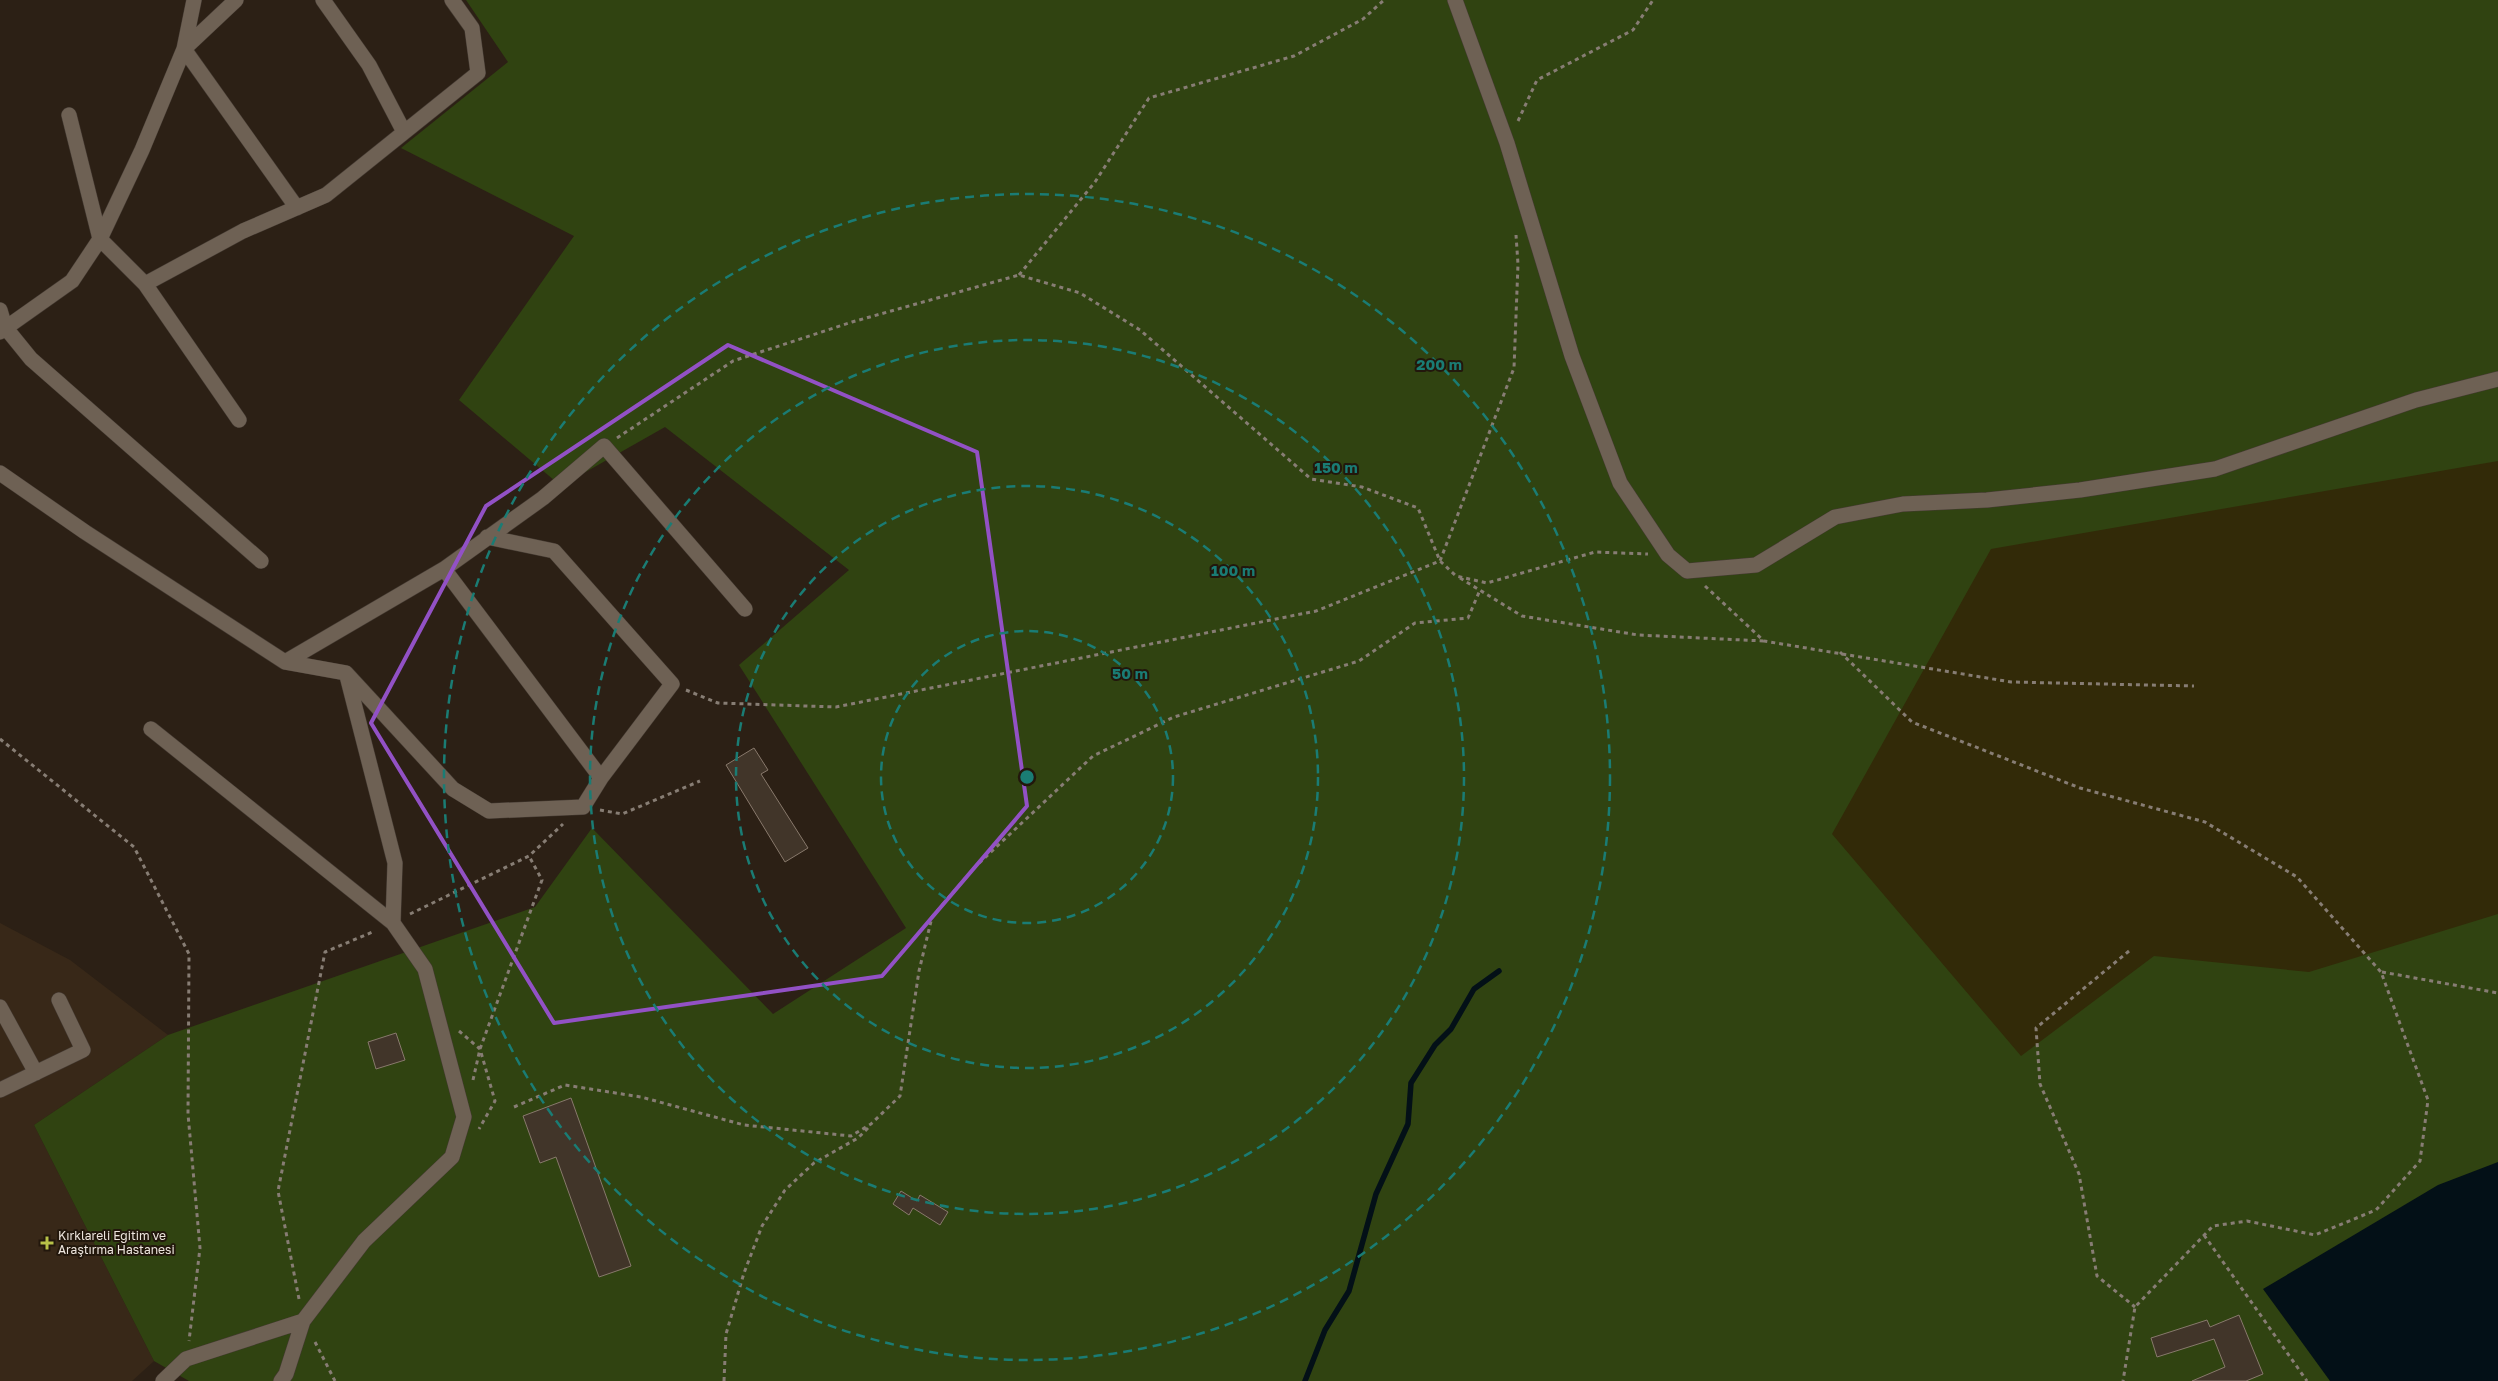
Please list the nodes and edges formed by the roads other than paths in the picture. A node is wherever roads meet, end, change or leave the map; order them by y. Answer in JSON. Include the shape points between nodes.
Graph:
{"nodes":[{"id":1,"x":194,"y":0,"type":"edge"},
{"id":2,"x":236,"y":0,"type":"edge"},
{"id":3,"x":323,"y":0,"type":"edge"},
{"id":4,"x":452,"y":0,"type":"edge"},
{"id":5,"x":1455,"y":0,"type":"edge"},
{"id":6,"x":184,"y":49,"type":"junction"},
{"id":7,"x":69,"y":115,"type":"dead end"},
{"id":8,"x":404,"y":132,"type":"junction"},
{"id":9,"x":297,"y":208,"type":"junction"},
{"id":10,"x":100,"y":239,"type":"junction"},
{"id":11,"x":145,"y":284,"type":"junction"},
{"id":12,"x":0,"y":310,"type":"edge"},
{"id":13,"x":3,"y":329,"type":"edge"},
{"id":14,"x":2498,"y":379,"type":"edge"},
{"id":15,"x":239,"y":420,"type":"dead end"},
{"id":16,"x":0,"y":473,"type":"edge"},
{"id":17,"x":487,"y":538,"type":"junction"},
{"id":18,"x":261,"y":561,"type":"dead end"},
{"id":19,"x":444,"y":569,"type":"junction"},
{"id":20,"x":745,"y":609,"type":"dead end"},
{"id":21,"x":285,"y":662,"type":"junction"},
{"id":22,"x":346,"y":673,"type":"junction"},
{"id":23,"x":151,"y":729,"type":"dead end"},
{"id":24,"x":601,"y":778,"type":"junction"},
{"id":25,"x":393,"y":923,"type":"junction"},
{"id":26,"x":59,"y":1000,"type":"dead end"},
{"id":27,"x":0,"y":1007,"type":"edge"},
{"id":28,"x":36,"y":1073,"type":"junction"},
{"id":29,"x":0,"y":1090,"type":"edge"},
{"id":30,"x":303,"y":1321,"type":"junction"},
{"id":31,"x":163,"y":1381,"type":"edge"},
{"id":32,"x":281,"y":1381,"type":"edge"}],
"edges":[{"from":1,"to":6,"type":"street"},
{"from":2,"to":6,"type":"street"},
{"from":3,"to":8,"type":"street","via":[[369,65]]},
{"from":4,"to":8,"type":"street","via":[[472,28],[478,72]]},
{"from":5,"to":14,"type":"street","via":[[1507,143],[1572,356],[1620,483],[1668,555],[1688,571],[1756,564],[1834,517],[1893,505],[2071,491],[2215,469],[2416,400]]},
{"from":6,"to":9,"type":"street"},
{"from":6,"to":10,"type":"street"},
{"from":7,"to":10,"type":"street"},
{"from":8,"to":9,"type":"street","via":[[326,195]]},
{"from":9,"to":11,"type":"street","via":[[243,231]]},
{"from":10,"to":11,"type":"street"},
{"from":10,"to":13,"type":"street","via":[[72,281]]},
{"from":11,"to":15,"type":"street"},
{"from":12,"to":13,"type":"street"},
{"from":13,"to":18,"type":"street","via":[[31,359]]},
{"from":16,"to":21,"type":"street","via":[[84,532]]},
{"from":17,"to":19,"type":"street"},
{"from":17,"to":20,"type":"street","via":[[543,498],[604,446]]},
{"from":17,"to":24,"type":"street","via":[[554,551],[672,684]]},
{"from":19,"to":21,"type":"street"},
{"from":19,"to":24,"type":"street"},
{"from":21,"to":22,"type":"street"},
{"from":22,"to":24,"type":"street","via":[[453,789],[489,811],[583,807]]},
{"from":22,"to":25,"type":"street","via":[[395,862]]},
{"from":23,"to":25,"type":"street"},
{"from":25,"to":30,"type":"street","via":[[425,969],[464,1117],[452,1157],[364,1241]]},
{"from":26,"to":28,"type":"street","via":[[83,1050]]},
{"from":27,"to":28,"type":"street"},
{"from":28,"to":29,"type":"street"},
{"from":30,"to":31,"type":"street","via":[[186,1359]]},
{"from":30,"to":32,"type":"street"}]}
